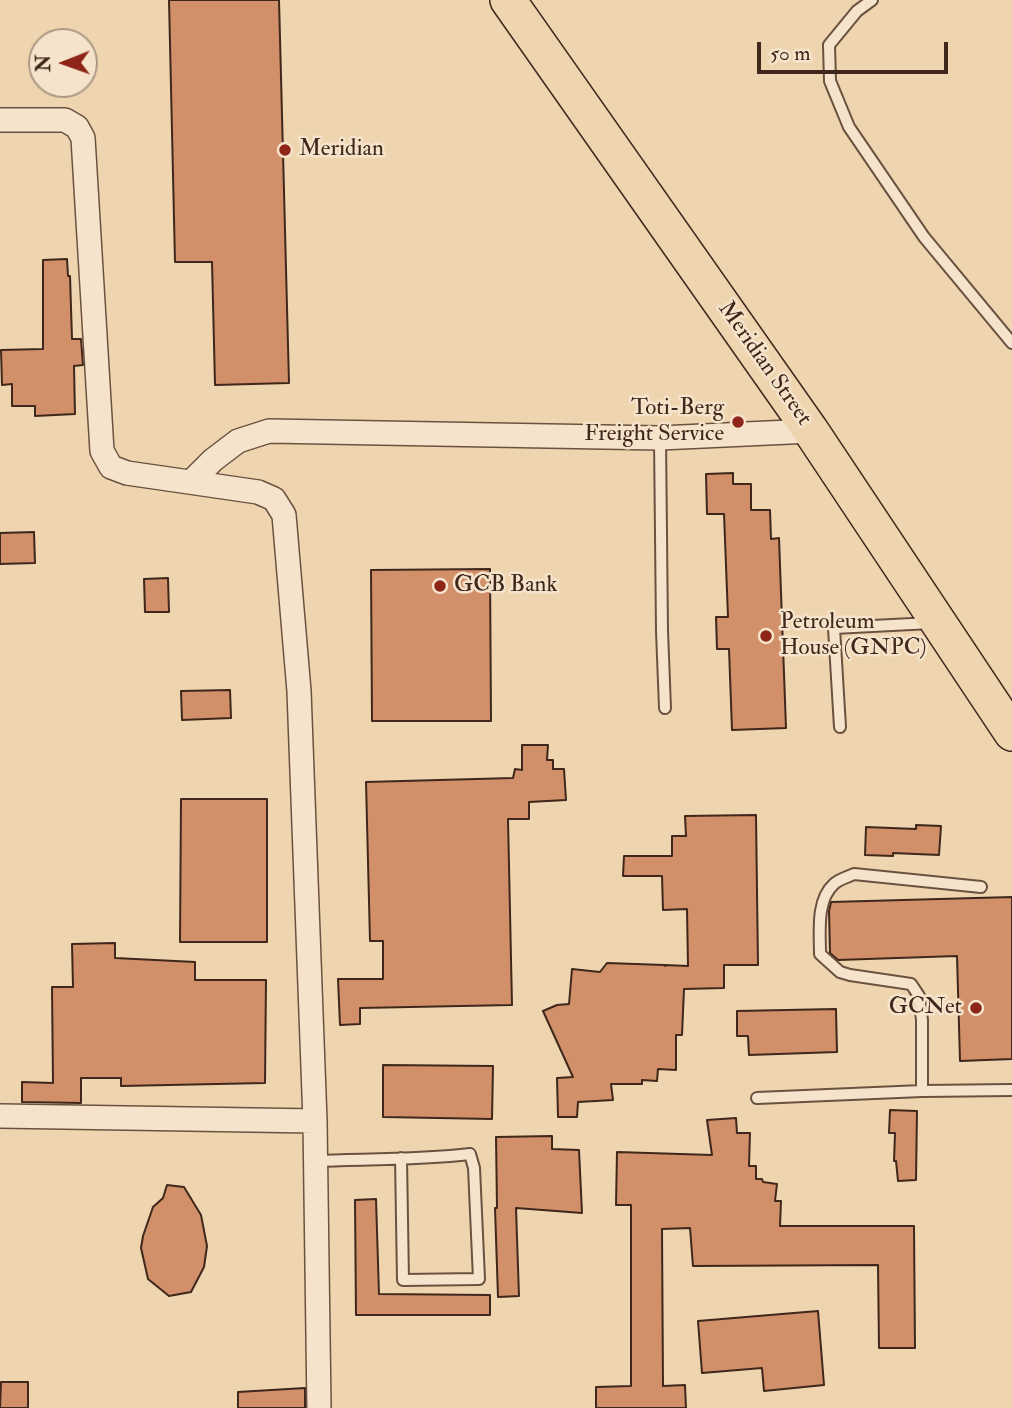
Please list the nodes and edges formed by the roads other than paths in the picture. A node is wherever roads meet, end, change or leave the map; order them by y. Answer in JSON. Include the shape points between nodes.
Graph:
{"nodes":[{"id":1,"x":508,"y":0,"type":"edge"},
{"id":2,"x":872,"y":0,"type":"edge"},
{"id":3,"x":0,"y":120,"type":"edge"},
{"id":4,"x":1012,"y":343,"type":"edge"},
{"id":5,"x":811,"y":430,"type":"junction"},
{"id":6,"x":660,"y":438,"type":"junction"},
{"id":7,"x":191,"y":482,"type":"junction"},
{"id":8,"x":937,"y":622,"type":"junction"},
{"id":9,"x":665,"y":708,"type":"dead end"},
{"id":10,"x":840,"y":727,"type":"dead end"},
{"id":11,"x":1012,"y":733,"type":"edge"},
{"id":12,"x":981,"y":887,"type":"dead end"},
{"id":13,"x":1012,"y":1090,"type":"edge"},
{"id":14,"x":922,"y":1091,"type":"junction"},
{"id":15,"x":757,"y":1098,"type":"dead end"},
{"id":16,"x":0,"y":1116,"type":"edge"},
{"id":17,"x":315,"y":1121,"type":"junction"},
{"id":18,"x":401,"y":1158,"type":"junction"},
{"id":19,"x":315,"y":1161,"type":"junction"},
{"id":20,"x":319,"y":1408,"type":"edge"}],
"edges":[{"from":1,"to":5,"type":"main road","name":"Meridian Street"},
{"from":2,"to":4,"type":"lane","via":[[830,45],[830,80],[849,127],[924,237]]},
{"from":3,"to":7,"type":"street","via":[[65,120],[77,127],[83,138],[102,451],[111,467],[127,473]]},
{"from":5,"to":6,"type":"street"},
{"from":5,"to":8,"type":"main road","name":"Meridian Street"},
{"from":6,"to":7,"type":"street","via":[[269,431],[238,441]]},
{"from":6,"to":9,"type":"lane"},
{"from":7,"to":17,"type":"street","via":[[258,492],[274,499],[284,515],[299,691]]},
{"from":8,"to":10,"type":"lane","via":[[834,628]]},
{"from":8,"to":11,"type":"main road","name":"Meridian Street"},
{"from":12,"to":14,"type":"lane","via":[[854,874],[835,882],[825,895],[820,954],[840,972],[911,984],[919,996]]},
{"from":13,"to":14,"type":"lane"},
{"from":14,"to":15,"type":"lane"},
{"from":16,"to":17,"type":"street"},
{"from":17,"to":19,"type":"street"},
{"from":18,"to":18,"type":"lane","via":[[403,1280],[479,1279],[470,1154]]},
{"from":18,"to":19,"type":"lane"},
{"from":19,"to":20,"type":"street"}]}
